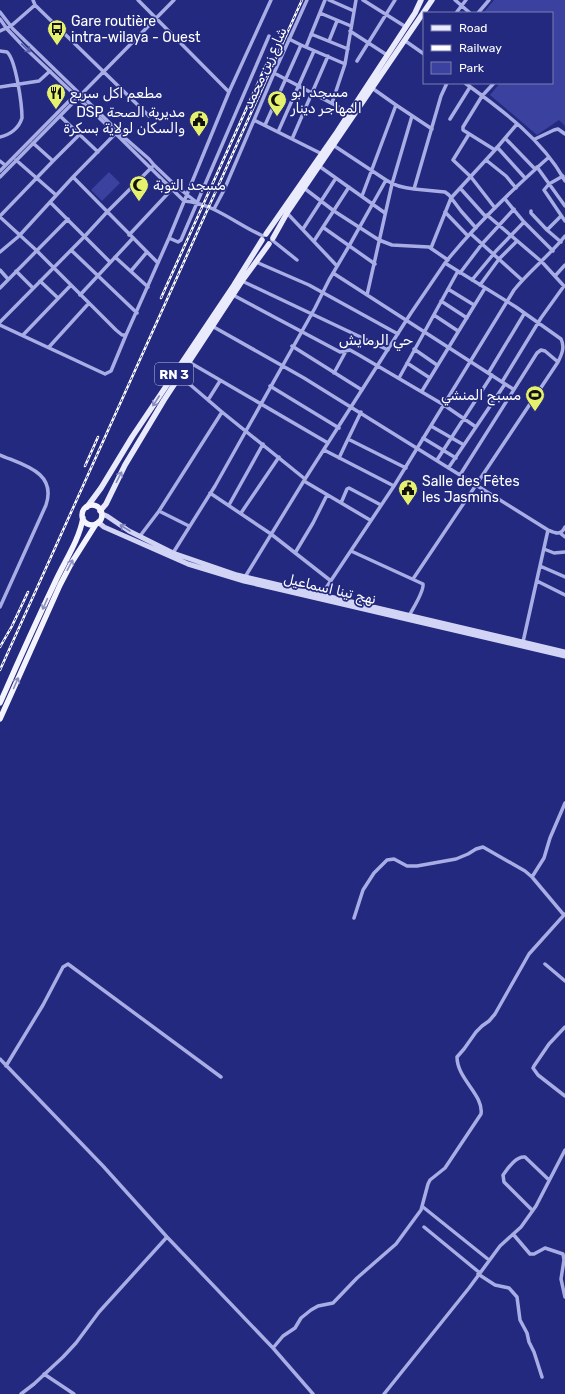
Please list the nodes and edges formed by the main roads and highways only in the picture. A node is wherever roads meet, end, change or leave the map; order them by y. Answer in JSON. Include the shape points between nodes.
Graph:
{"nodes":[{"id":1,"x":421,"y":0,"type":"edge"},
{"id":2,"x":432,"y":0,"type":"edge"},
{"id":3,"x":424,"y":12,"type":"edge"},
{"id":4,"x":423,"y":13,"type":"edge"},
{"id":5,"x":264,"y":237,"type":"junction"},
{"id":6,"x":271,"y":241,"type":"junction"},
{"id":7,"x":87,"y":507,"type":"junction"},
{"id":8,"x":101,"y":512,"type":"junction"},
{"id":9,"x":83,"y":518,"type":"junction"},
{"id":10,"x":97,"y":523,"type":"junction"},
{"id":11,"x":320,"y":597,"type":"junction"},
{"id":12,"x":408,"y":617,"type":"junction"},
{"id":13,"x":565,"y":652,"type":"edge"},
{"id":14,"x":565,"y":656,"type":"edge"},
{"id":15,"x":0,"y":703,"type":"edge"},
{"id":16,"x":0,"y":719,"type":"edge"}],
"edges":[{"from":1,"to":5,"type":"main road","number":"RN 3","via":[[415,14],[350,113]]},
{"from":2,"to":3,"type":"main road","number":"RN 3"},
{"from":4,"to":6,"type":"main road","number":"RN 3","via":[[287,213]]},
{"from":5,"to":6,"type":"main road","via":[[266,244]]},
{"from":5,"to":6,"type":"main road","via":[[270,234]]},
{"from":5,"to":7,"type":"main road","number":"RN 3","one_way":true},
{"from":8,"to":6,"type":"main road","number":"RN 3","one_way":true,"via":[[144,432],[212,326]]},
{"from":7,"to":8,"type":"highway","via":[[95,506]]},
{"from":7,"to":9,"type":"highway"},
{"from":8,"to":10,"type":"highway"},
{"from":11,"to":8,"type":"main road","name":"نهج تينا اسماعيل","one_way":true,"via":[[245,577],[173,553]]},
{"from":9,"to":10,"type":"highway","via":[[88,524]]},
{"from":9,"to":15,"type":"highway","one_way":true,"via":[[76,539]]},
{"from":10,"to":11,"type":"main road","name":"نهج تينا اسماعيل","via":[[195,566],[262,586]]},
{"from":16,"to":10,"type":"highway","one_way":true,"via":[[60,585]]},
{"from":11,"to":12,"type":"main road","name":"نهج تينا اسماعيل"},
{"from":12,"to":13,"type":"main road","name":"نهج تينا اسماعيل"},
{"from":12,"to":14,"type":"main road","name":"نهج تينا اسماعيل"}]}
